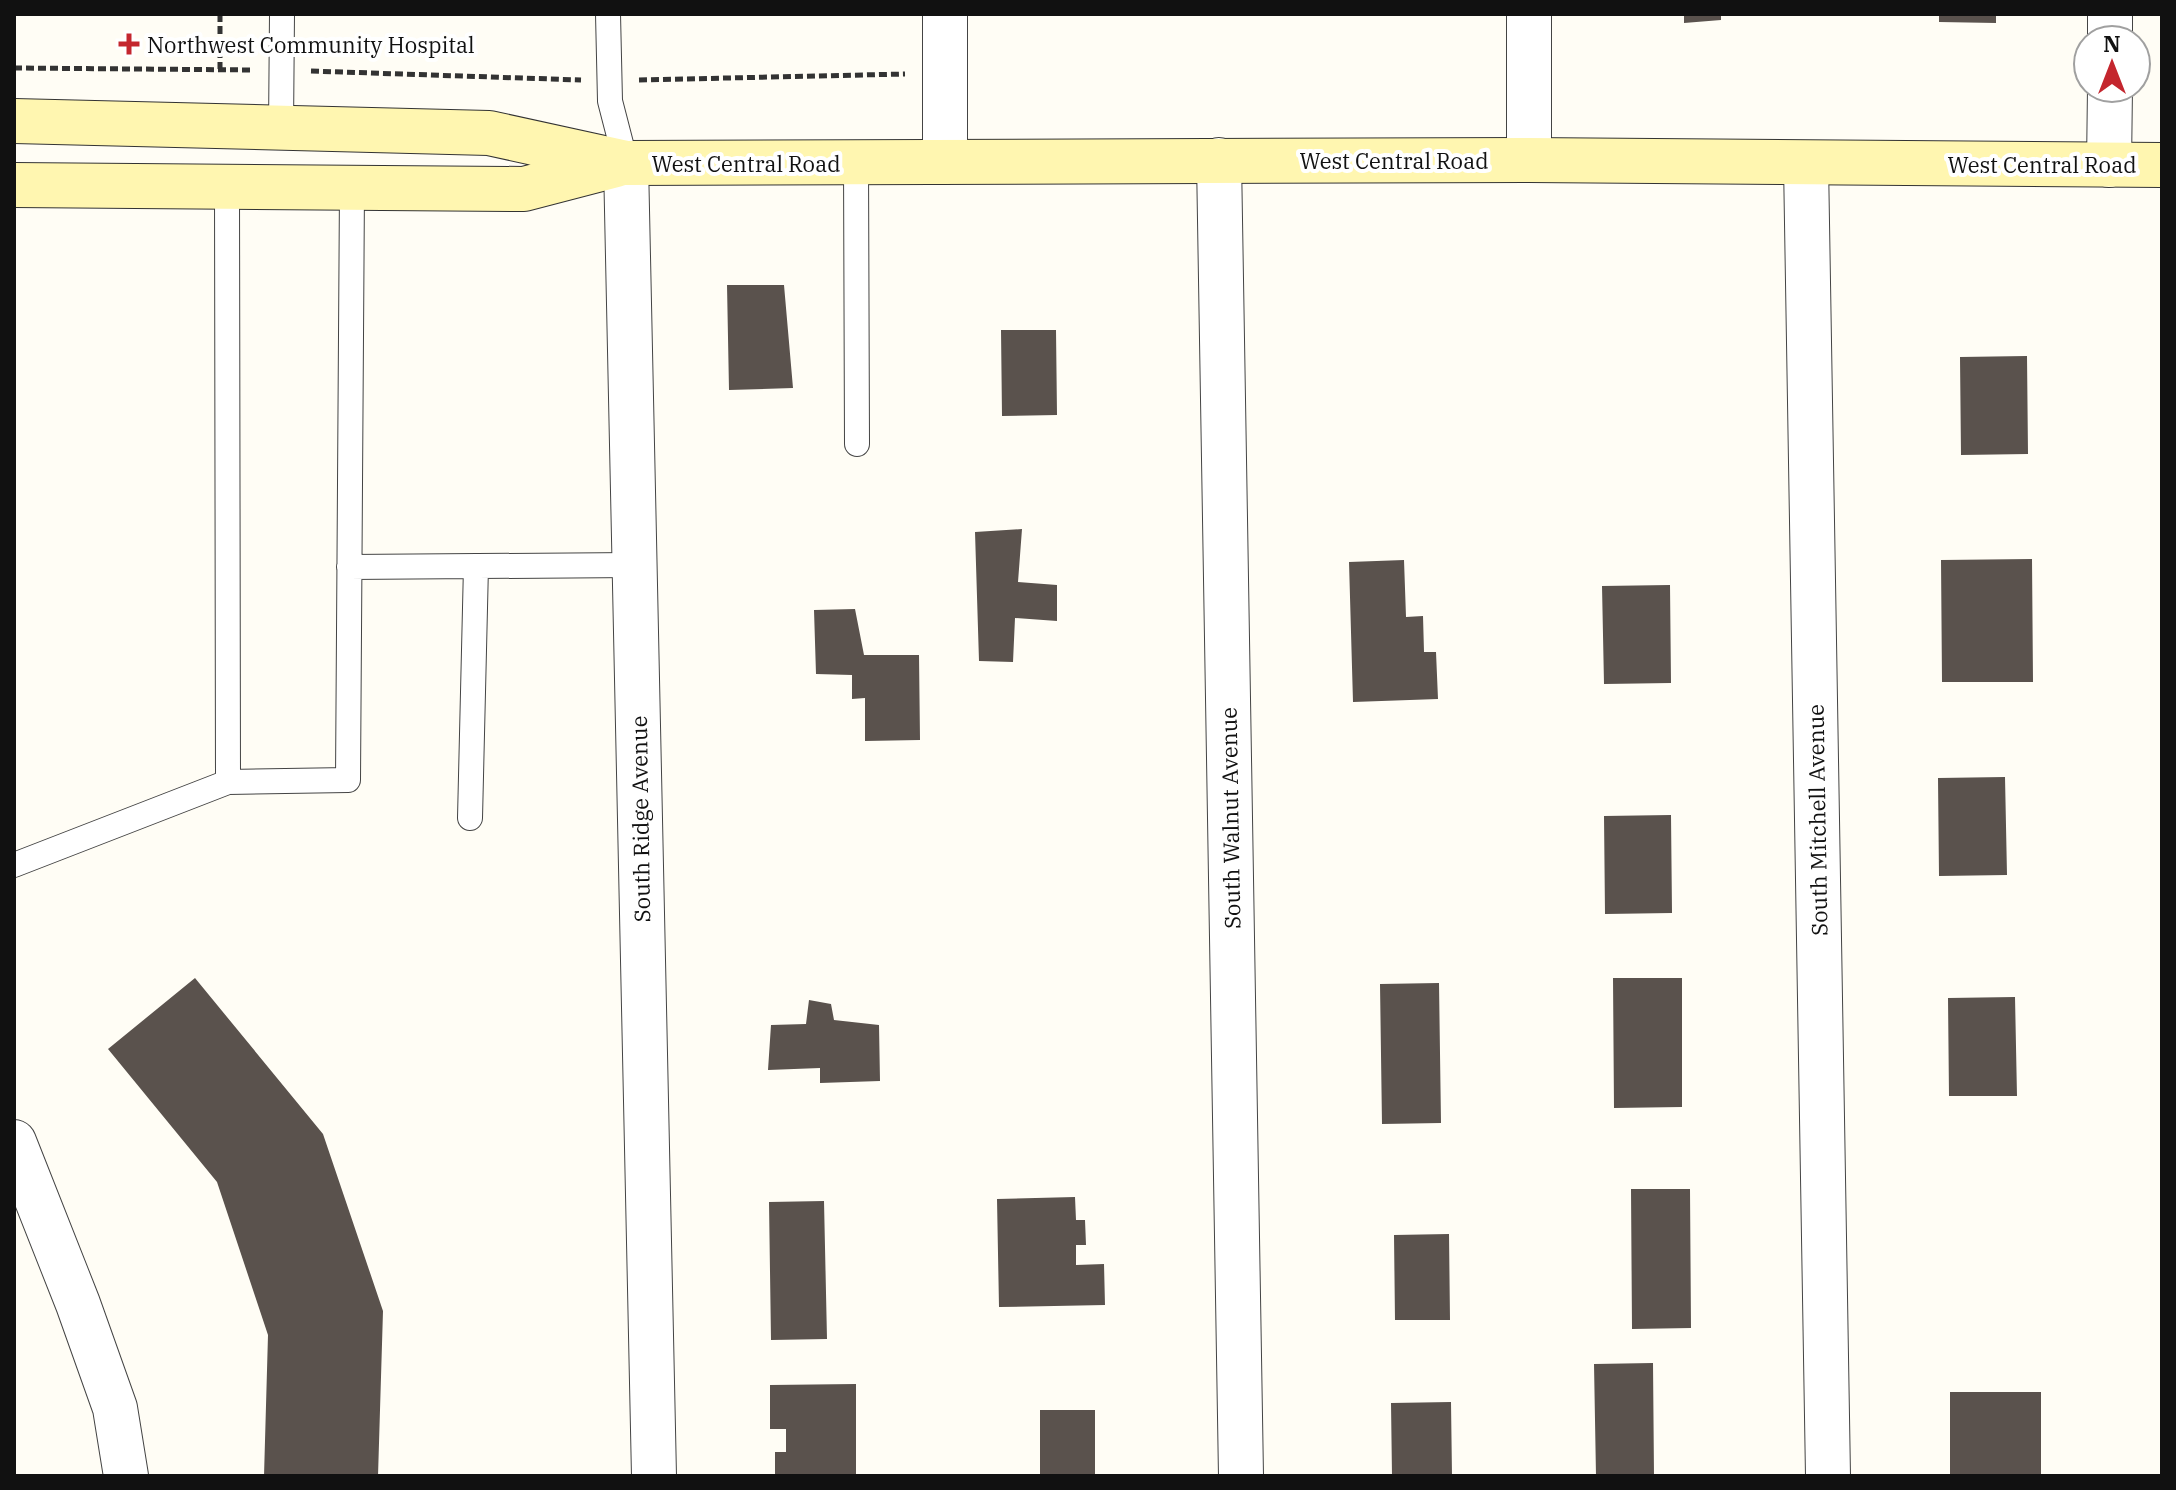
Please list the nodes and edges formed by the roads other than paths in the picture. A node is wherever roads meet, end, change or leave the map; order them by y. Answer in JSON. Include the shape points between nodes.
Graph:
{"nodes":[{"id":1,"x":282,"y":14,"type":"edge"},
{"id":2,"x":608,"y":14,"type":"edge"},
{"id":3,"x":945,"y":14,"type":"edge"},
{"id":4,"x":1529,"y":14,"type":"edge"},
{"id":5,"x":2110,"y":104,"type":"edge"},
{"id":6,"x":14,"y":121,"type":"edge"},
{"id":7,"x":281,"y":128,"type":"junction"},
{"id":8,"x":1219,"y":160,"type":"junction"},
{"id":9,"x":1529,"y":160,"type":"junction"},
{"id":10,"x":856,"y":162,"type":"junction"},
{"id":11,"x":945,"y":162,"type":"junction"},
{"id":12,"x":626,"y":163,"type":"junction"},
{"id":13,"x":1806,"y":163,"type":"junction"},
{"id":14,"x":2109,"y":165,"type":"junction"},
{"id":15,"x":2162,"y":165,"type":"edge"},
{"id":16,"x":14,"y":185,"type":"edge"},
{"id":17,"x":227,"y":187,"type":"junction"},
{"id":18,"x":352,"y":188,"type":"junction"},
{"id":19,"x":857,"y":444,"type":"dead end"},
{"id":20,"x":634,"y":565,"type":"junction"},
{"id":21,"x":476,"y":566,"type":"junction"},
{"id":22,"x":349,"y":567,"type":"junction"},
{"id":23,"x":228,"y":782,"type":"junction"},
{"id":24,"x":470,"y":818,"type":"dead end"},
{"id":25,"x":14,"y":865,"type":"edge"},
{"id":26,"x":14,"y":1142,"type":"edge"},
{"id":27,"x":126,"y":1476,"type":"edge"},
{"id":28,"x":654,"y":1476,"type":"edge"},
{"id":29,"x":1241,"y":1476,"type":"edge"},
{"id":30,"x":1828,"y":1476,"type":"edge"}],
"edges":[{"from":1,"to":7,"type":"lane"},
{"from":2,"to":12,"type":"lane","via":[[613,120]]},
{"from":3,"to":11,"type":"street"},
{"from":4,"to":9,"type":"street"},
{"from":5,"to":14,"type":"street"},
{"from":6,"to":7,"type":"main road","name":"West Central Road"},
{"from":7,"to":12,"type":"main road","name":"West Central Road","via":[[489,133]]},
{"from":8,"to":9,"type":"main road","name":"West Central Road"},
{"from":8,"to":11,"type":"main road","name":"West Central Road"},
{"from":8,"to":29,"type":"street","name":"South Walnut Avenue"},
{"from":9,"to":13,"type":"main road","name":"West Central Road"},
{"from":10,"to":11,"type":"main road","name":"West Central Road"},
{"from":10,"to":12,"type":"main road","name":"West Central Road"},
{"from":10,"to":19,"type":"lane"},
{"from":12,"to":18,"type":"main road","name":"West Central Road","via":[[524,189]]},
{"from":12,"to":20,"type":"street","name":"South Ridge Avenue"},
{"from":13,"to":14,"type":"main road","name":"West Central Road"},
{"from":13,"to":30,"type":"street","name":"South Mitchell Avenue"},
{"from":14,"to":15,"type":"main road","name":"West Central Road"},
{"from":16,"to":17,"type":"main road","name":"West Central Road"},
{"from":17,"to":18,"type":"main road","name":"West Central Road"},
{"from":17,"to":23,"type":"lane"},
{"from":18,"to":22,"type":"lane"},
{"from":20,"to":21,"type":"lane"},
{"from":20,"to":28,"type":"street","name":"South Ridge Avenue"},
{"from":21,"to":22,"type":"lane"},
{"from":21,"to":24,"type":"lane"},
{"from":22,"to":23,"type":"lane","via":[[348,780]]},
{"from":23,"to":25,"type":"lane"},
{"from":26,"to":27,"type":"street","via":[[115,1408]]}]}
